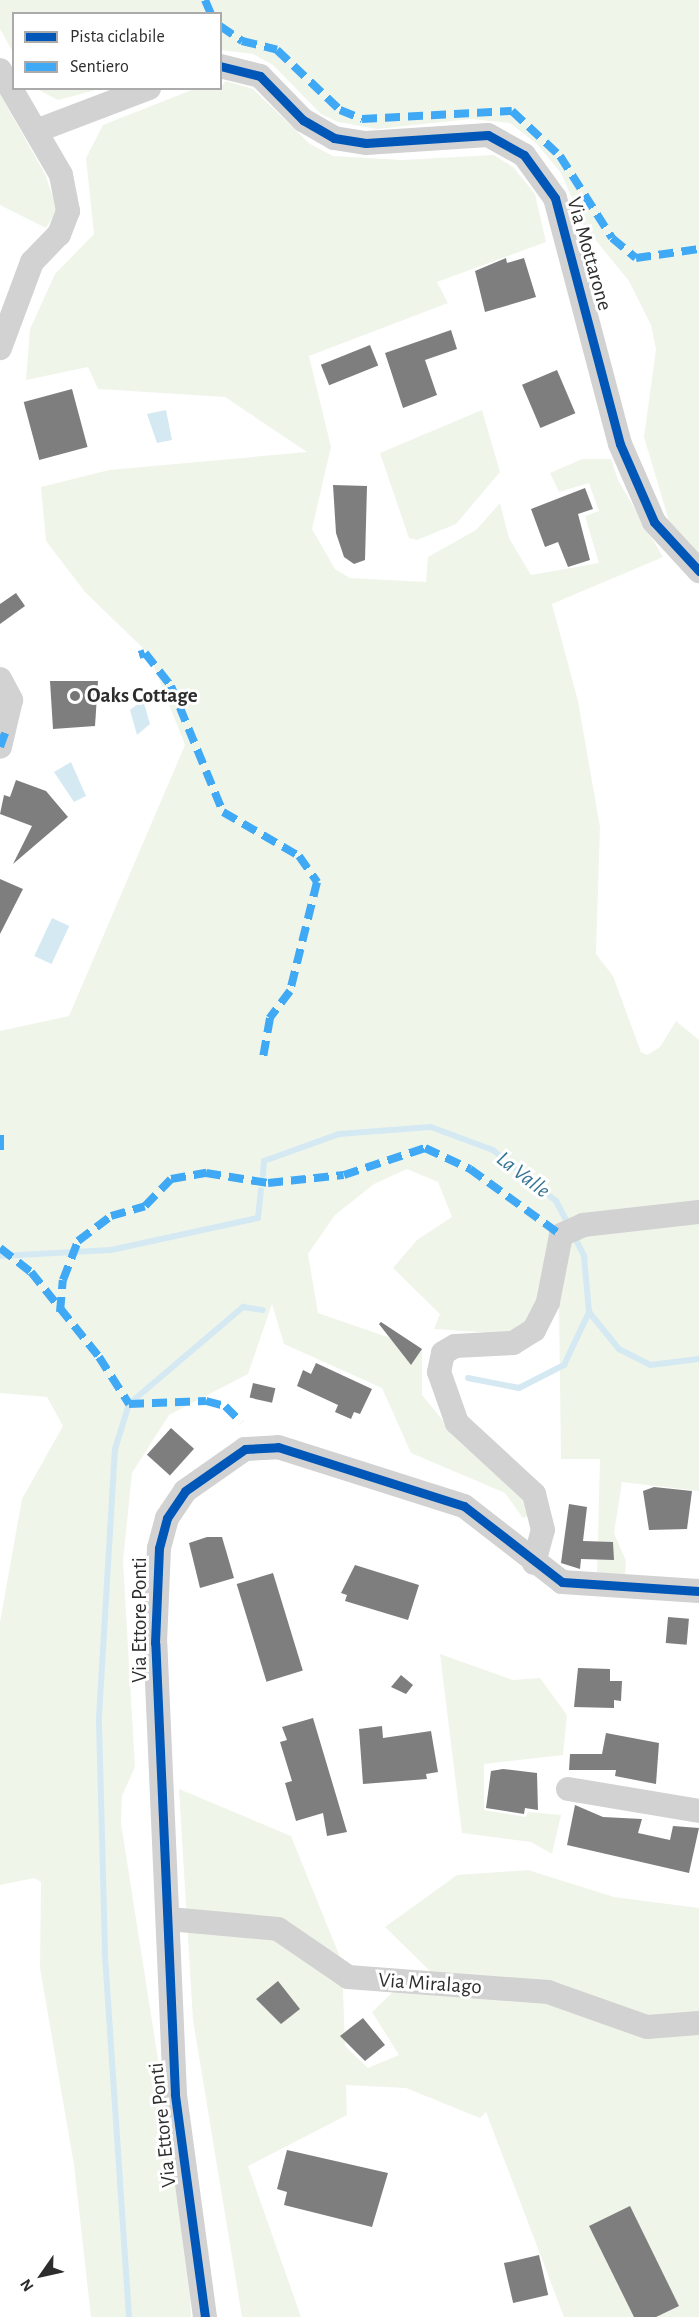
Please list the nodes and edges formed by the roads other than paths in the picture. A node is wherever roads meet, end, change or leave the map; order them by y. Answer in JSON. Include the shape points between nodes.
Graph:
{"nodes":[{"id":1,"x":222,"y":66,"type":"edge"},
{"id":2,"x":0,"y":70,"type":"edge"},
{"id":3,"x":144,"y":90,"type":"edge"},
{"id":4,"x":36,"y":131,"type":"junction"},
{"id":5,"x":0,"y":348,"type":"edge"},
{"id":6,"x":699,"y":571,"type":"edge"},
{"id":7,"x":0,"y":679,"type":"edge"},
{"id":8,"x":0,"y":747,"type":"edge"},
{"id":9,"x":699,"y":1212,"type":"edge"},
{"id":10,"x":534,"y":1563,"type":"junction"},
{"id":11,"x":699,"y":1591,"type":"edge"},
{"id":12,"x":568,"y":1789,"type":"dead end"},
{"id":13,"x":699,"y":1811,"type":"edge"},
{"id":14,"x":169,"y":1918,"type":"junction"},
{"id":15,"x":699,"y":2023,"type":"edge"},
{"id":16,"x":206,"y":2317,"type":"edge"}],
"edges":[{"from":1,"to":6,"type":"street","name":"Via Mottarone","via":[[235,66],[260,76],[303,120],[334,138],[366,143],[488,135],[524,155],[555,198],[620,444],[654,522]]},
{"from":2,"to":4,"type":"street"},
{"from":3,"to":4,"type":"street"},
{"from":4,"to":5,"type":"street","via":[[62,175],[69,211],[59,234],[32,262]]},
{"from":7,"to":8,"type":"street","via":[[11,700]]},
{"from":9,"to":10,"type":"street","via":[[567,1236],[548,1302],[534,1330],[513,1343],[455,1346],[443,1353],[439,1372],[457,1423],[534,1494],[543,1530]]},
{"from":10,"to":11,"type":"street","name":"Via Ettore Ponti","via":[[562,1582]]},
{"from":10,"to":14,"type":"street","name":"Via Ettore Ponti","via":[[464,1506],[278,1447],[245,1449],[185,1491],[167,1518],[159,1548],[155,1643]]},
{"from":12,"to":13,"type":"street"},
{"from":14,"to":15,"type":"street","name":"Via Miralago","via":[[278,1929],[348,1977],[548,1992],[647,2027]]},
{"from":14,"to":16,"type":"street","name":"Via Ettore Ponti","via":[[175,2094]]}]}
